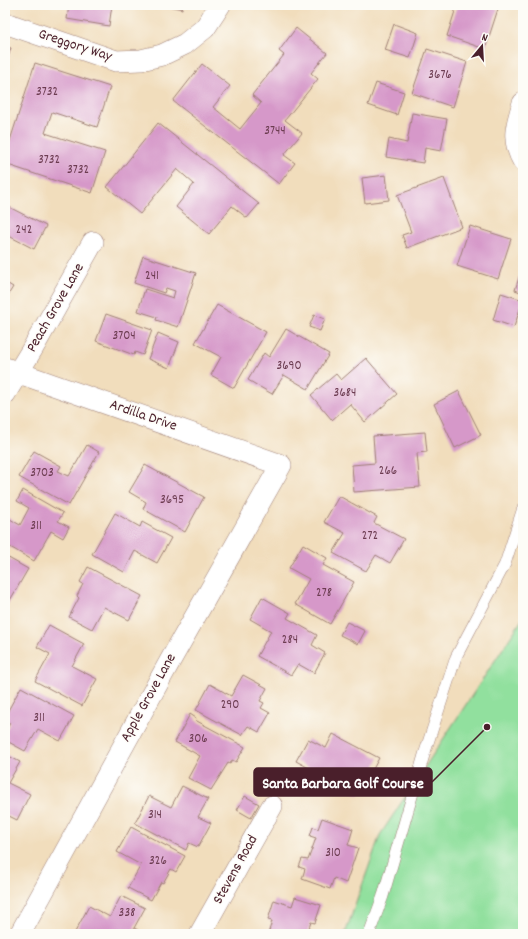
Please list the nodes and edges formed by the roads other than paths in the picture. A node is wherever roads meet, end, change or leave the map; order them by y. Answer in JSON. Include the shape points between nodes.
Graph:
{"nodes":[{"id":1,"x":220,"y":5,"type":"edge"},
{"id":2,"x":5,"y":23,"type":"edge"},
{"id":3,"x":523,"y":103,"type":"edge"},
{"id":4,"x":523,"y":161,"type":"edge"},
{"id":5,"x":93,"y":242,"type":"dead end"},
{"id":6,"x":11,"y":370,"type":"edge"},
{"id":7,"x":5,"y":394,"type":"edge"},
{"id":8,"x":281,"y":465,"type":"joint"},
{"id":9,"x":523,"y":508,"type":"edge"},
{"id":10,"x":520,"y":529,"type":"edge"},
{"id":11,"x":272,"y":806,"type":"dead end"},
{"id":12,"x":20,"y":934,"type":"edge"},
{"id":13,"x":200,"y":934,"type":"edge"},
{"id":14,"x":369,"y":934,"type":"edge"}],
"edges":[{"from":1,"to":2,"type":"street","name":"Greggory Way","via":[[205,28],[185,44],[162,55],[141,60],[116,61]]},
{"from":3,"to":4,"type":"street","via":[[515,133],[516,148]]},
{"from":5,"to":6,"type":"street","name":"Peach Grove Lane","via":[[34,348]]},
{"from":6,"to":7,"type":"street","name":"Peach Grove Lane"},
{"from":6,"to":8,"type":"street","name":"Ardilla Drive"},
{"from":8,"to":12,"type":"street","name":"Apple Grove Lane"},
{"from":9,"to":10,"type":"lane"},
{"from":10,"to":14,"type":"lane","via":[[505,564],[456,657]]},
{"from":11,"to":13,"type":"street","name":"Stevens Road"}]}
